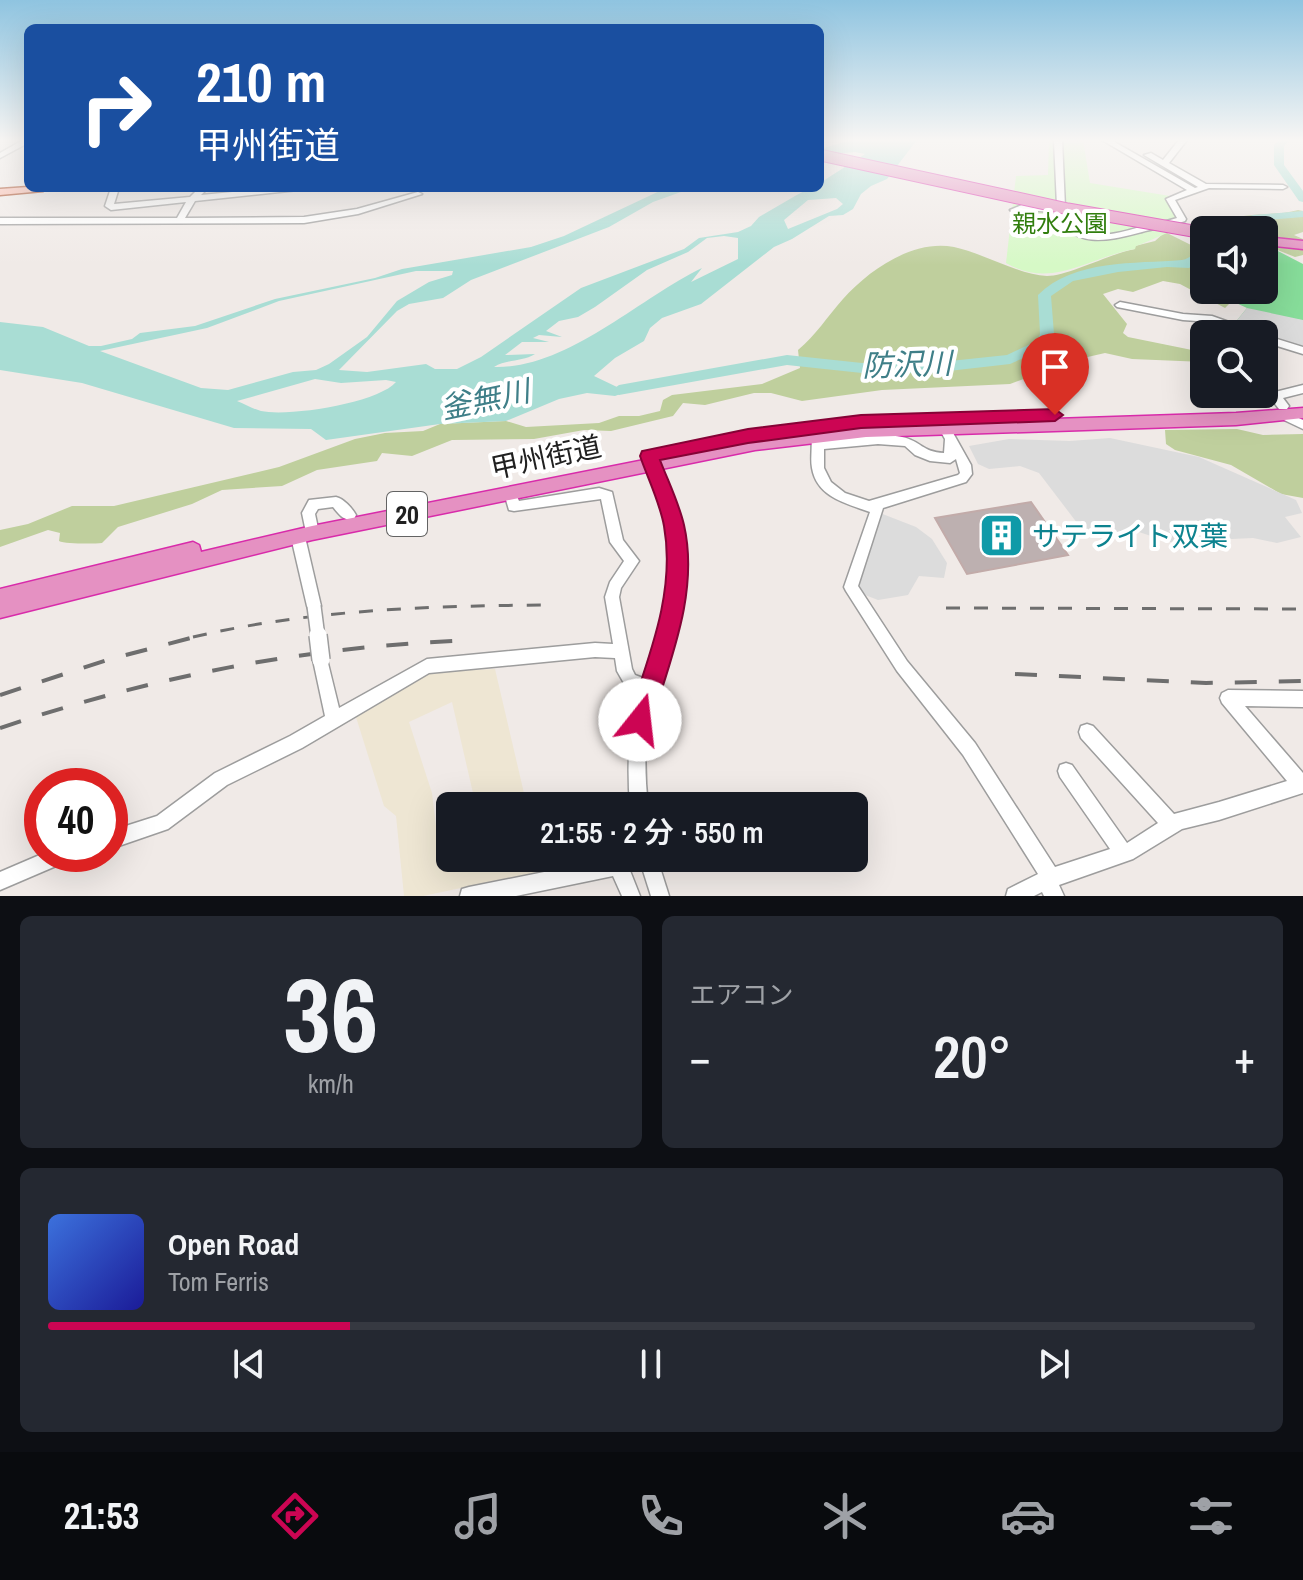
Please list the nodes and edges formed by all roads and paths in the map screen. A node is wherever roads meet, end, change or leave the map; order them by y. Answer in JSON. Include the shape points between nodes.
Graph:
{"nodes":[{"id":1,"x":944,"y":182,"type":"edge"},
{"id":2,"x":1060,"y":182,"type":"edge"},
{"id":3,"x":1178,"y":182,"type":"edge"},
{"id":4,"x":1196,"y":182,"type":"edge"},
{"id":5,"x":1205,"y":187,"type":"junction"},
{"id":6,"x":1283,"y":187,"type":"dead end"},
{"id":7,"x":24,"y":190,"type":"edge"},
{"id":8,"x":1194,"y":191,"type":"junction"},
{"id":9,"x":0,"y":192,"type":"edge"},
{"id":10,"x":114,"y":192,"type":"edge"},
{"id":11,"x":200,"y":192,"type":"edge"},
{"id":12,"x":259,"y":192,"type":"edge"},
{"id":13,"x":418,"y":194,"type":"dead end"},
{"id":14,"x":192,"y":199,"type":"junction"},
{"id":15,"x":111,"y":207,"type":"junction"},
{"id":16,"x":1014,"y":210,"type":"dead end"},
{"id":17,"x":1056,"y":210,"type":"junction"},
{"id":18,"x":0,"y":221,"type":"edge"},
{"id":19,"x":179,"y":221,"type":"junction"},
{"id":20,"x":131,"y":222,"type":"junction"},
{"id":21,"x":1190,"y":231,"type":"edge"},
{"id":22,"x":1278,"y":242,"type":"edge"},
{"id":23,"x":1303,"y":245,"type":"edge"},
{"id":24,"x":1120,"y":305,"type":"dead end"},
{"id":25,"x":1215,"y":320,"type":"edge"},
{"id":26,"x":1278,"y":343,"type":"edge"},
{"id":27,"x":1303,"y":351,"type":"edge"},
{"id":28,"x":1303,"y":389,"type":"edge"},
{"id":29,"x":1303,"y":402,"type":"edge"},
{"id":30,"x":1291,"y":412,"type":"edge"},
{"id":31,"x":1303,"y":425,"type":"edge"},
{"id":32,"x":945,"y":427,"type":"junction"},
{"id":33,"x":818,"y":440,"type":"junction"},
{"id":34,"x":650,"y":460,"type":"junction"},
{"id":35,"x":510,"y":493,"type":"junction"},
{"id":36,"x":870,"y":506,"type":"junction"},
{"id":37,"x":307,"y":531,"type":"junction"},
{"id":38,"x":0,"y":597,"type":"edge"},
{"id":39,"x":0,"y":609,"type":"edge"},
{"id":40,"x":621,"y":651,"type":"junction"},
{"id":41,"x":649,"y":688,"type":"junction"},
{"id":42,"x":1303,"y":699,"type":"edge"},
{"id":43,"x":334,"y":720,"type":"junction"},
{"id":44,"x":1087,"y":732,"type":"dead end"},
{"id":45,"x":1066,"y":771,"type":"dead end"},
{"id":46,"x":1302,"y":784,"type":"edge"},
{"id":47,"x":638,"y":792,"type":"edge"},
{"id":48,"x":1172,"y":825,"type":"junction"},
{"id":49,"x":128,"y":834,"type":"edge"},
{"id":50,"x":1124,"y":854,"type":"junction"},
{"id":51,"x":24,"y":871,"type":"edge"},
{"id":52,"x":652,"y":872,"type":"edge"},
{"id":53,"x":0,"y":881,"type":"edge"},
{"id":54,"x":1050,"y":885,"type":"edge"},
{"id":55,"x":469,"y":896,"type":"edge"},
{"id":56,"x":631,"y":896,"type":"edge"},
{"id":57,"x":660,"y":896,"type":"edge"},
{"id":58,"x":1015,"y":896,"type":"edge"}],
"edges":[{"from":1,"to":21,"type":"highway","bridge":true},
{"from":2,"to":17,"type":"street","via":[[1061,207]]},
{"from":3,"to":8,"type":"street"},
{"from":4,"to":5,"type":"street"},
{"from":5,"to":6,"type":"street"},
{"from":5,"to":8,"type":"street"},
{"from":7,"to":9,"type":"main road"},
{"from":8,"to":17,"type":"street","via":[[1170,199],[1182,219],[1102,239],[1069,230]]},
{"from":10,"to":15,"type":"street"},
{"from":11,"to":14,"type":"street"},
{"from":12,"to":14,"type":"street"},
{"from":13,"to":19,"type":"street","via":[[313,219]]},
{"from":14,"to":15,"type":"street"},
{"from":14,"to":19,"type":"street"},
{"from":15,"to":20,"type":"street","via":[[102,219]]},
{"from":16,"to":17,"type":"street"},
{"from":18,"to":20,"type":"street"},
{"from":19,"to":20,"type":"street"},
{"from":22,"to":23,"type":"highway"},
{"from":24,"to":25,"type":"street"},
{"from":26,"to":27,"type":"street"},
{"from":28,"to":30,"type":"street","via":[[1275,396]]},
{"from":29,"to":30,"type":"highway","name":"甲州街道","number":"20"},
{"from":30,"to":31,"type":"street"},
{"from":30,"to":32,"type":"highway","name":"甲州街道","number":"20"},
{"from":32,"to":33,"type":"highway","name":"甲州街道","number":"20"},
{"from":32,"to":33,"type":"street","via":[[950,458],[888,440],[834,446]]},
{"from":32,"to":34,"type":"highway","name":"甲州街道","number":"20","via":[[811,427]]},
{"from":32,"to":36,"type":"street","via":[[965,465],[962,479]]},
{"from":33,"to":34,"type":"highway","name":"甲州街道","number":"20"},
{"from":33,"to":36,"type":"street","via":[[817,467],[824,483],[839,498]]},
{"from":34,"to":35,"type":"highway","name":"甲州街道","number":"20"},
{"from":34,"to":37,"type":"highway","name":"甲州街道","number":"20","via":[[349,515]]},
{"from":34,"to":41,"type":"street","via":[[678,553],[669,624]]},
{"from":35,"to":37,"type":"highway","name":"甲州街道","number":"20"},
{"from":35,"to":40,"type":"street","via":[[514,506],[607,496],[617,542],[632,561],[612,597]]},
{"from":36,"to":54,"type":"street","via":[[877,509],[851,587],[902,666],[969,749]]},
{"from":37,"to":38,"type":"highway","name":"甲州街道","number":"20"},
{"from":37,"to":39,"type":"highway","name":"甲州街道","number":"20"},
{"from":37,"to":43,"type":"street","bridge":true,"via":[[321,660]]},
{"from":40,"to":41,"type":"street","via":[[630,680]]},
{"from":40,"to":43,"type":"street","via":[[437,663]]},
{"from":41,"to":47,"type":"street","via":[[640,720]]},
{"from":42,"to":46,"type":"street","via":[[1228,698]]},
{"from":43,"to":49,"type":"street","via":[[221,779],[162,823]]},
{"from":44,"to":48,"type":"street"},
{"from":45,"to":50,"type":"street"},
{"from":46,"to":48,"type":"street"},
{"from":48,"to":50,"type":"street"},
{"from":50,"to":54,"type":"street"},
{"from":51,"to":53,"type":"street"},
{"from":52,"to":57,"type":"street"},
{"from":54,"to":58,"type":"street"},
{"from":55,"to":56,"type":"street","via":[[615,867]]}]}
